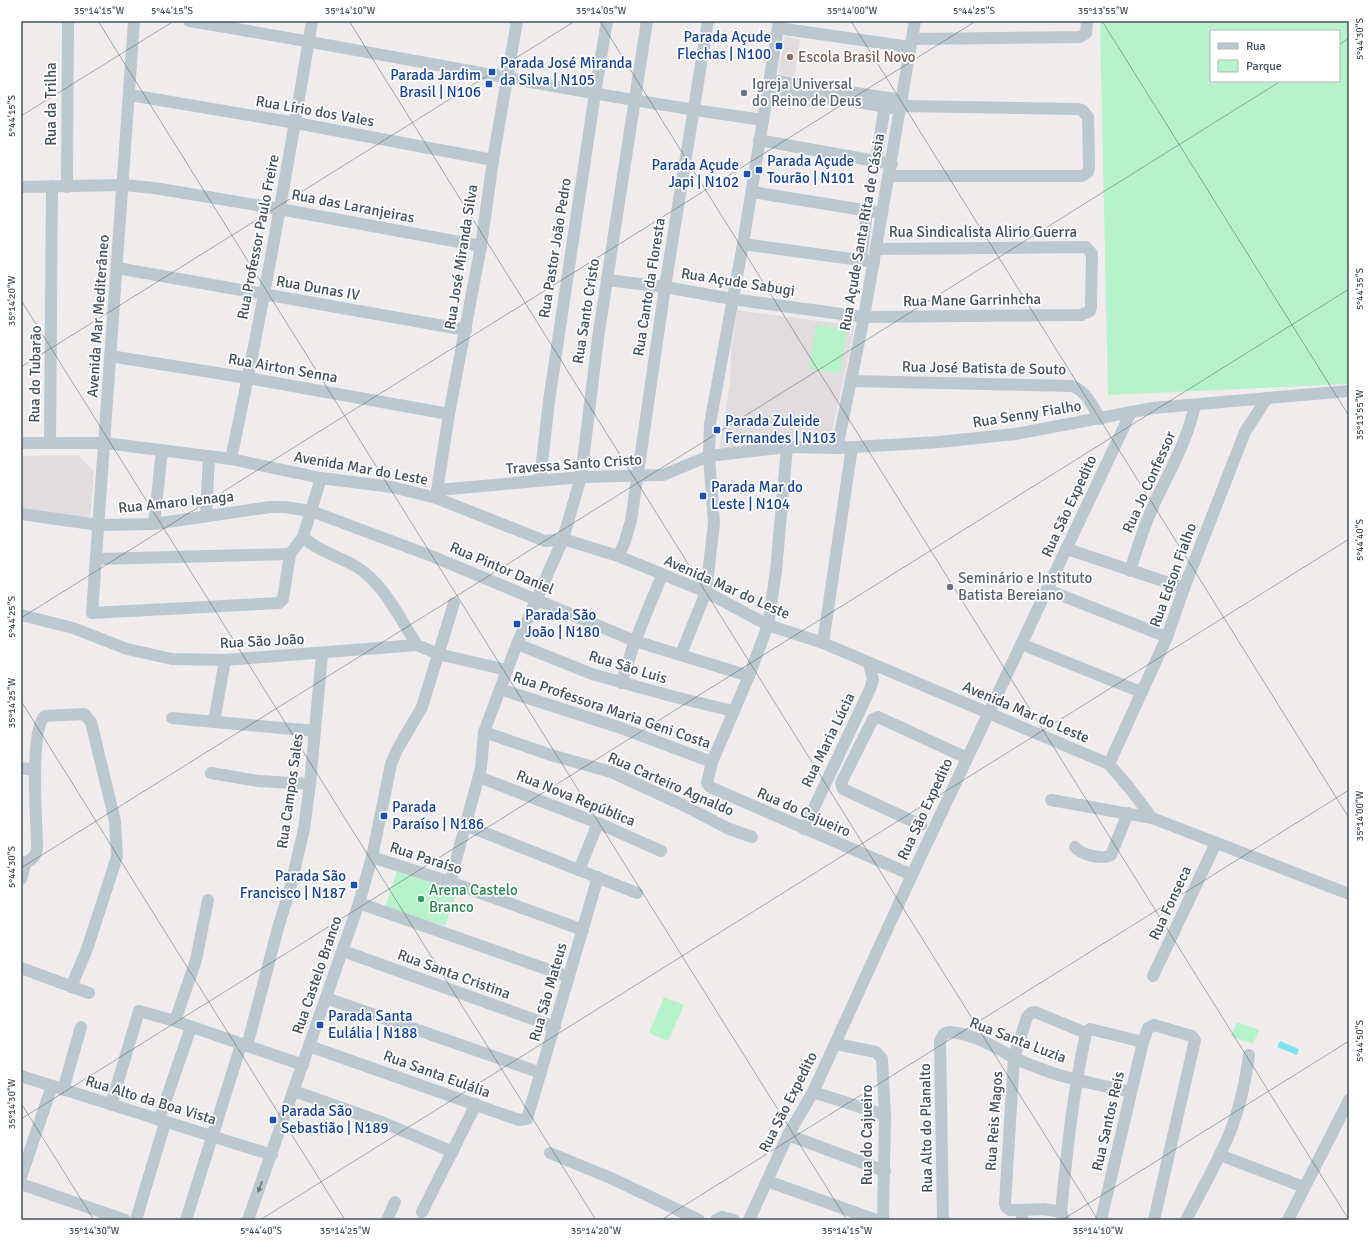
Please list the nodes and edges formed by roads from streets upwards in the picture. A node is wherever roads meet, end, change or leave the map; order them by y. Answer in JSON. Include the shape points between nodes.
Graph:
{"nodes":[{"id":1,"x":68,"y":21,"type":"edge"},
{"id":2,"x":134,"y":21,"type":"edge"},
{"id":3,"x":189,"y":21,"type":"edge"},
{"id":4,"x":312,"y":21,"type":"edge"},
{"id":5,"x":517,"y":21,"type":"edge"},
{"id":6,"x":607,"y":21,"type":"edge"},
{"id":7,"x":647,"y":21,"type":"edge"},
{"id":8,"x":708,"y":21,"type":"edge"},
{"id":9,"x":915,"y":21,"type":"edge"},
{"id":10,"x":1087,"y":21,"type":"edge"},
{"id":11,"x":778,"y":25,"type":"edge"},
{"id":12,"x":309,"y":41,"type":"junction"},
{"id":13,"x":911,"y":43,"type":"junction"},
{"id":14,"x":509,"y":78,"type":"junction"},
{"id":15,"x":769,"y":84,"type":"junction"},
{"id":16,"x":595,"y":93,"type":"junction"},
{"id":17,"x":130,"y":95,"type":"junction"},
{"id":18,"x":634,"y":99,"type":"junction"},
{"id":19,"x":886,"y":102,"type":"junction"},
{"id":20,"x":902,"y":105,"type":"junction"},
{"id":21,"x":694,"y":110,"type":"junction"},
{"id":22,"x":763,"y":120,"type":"junction"},
{"id":23,"x":296,"y":123,"type":"junction"},
{"id":24,"x":759,"y":140,"type":"junction"},
{"id":25,"x":493,"y":160,"type":"junction"},
{"id":26,"x":876,"y":161,"type":"junction"},
{"id":27,"x":892,"y":164,"type":"junction"},
{"id":28,"x":889,"y":176,"type":"junction"},
{"id":29,"x":124,"y":185,"type":"junction"},
{"id":30,"x":52,"y":186,"type":"junction"},
{"id":31,"x":21,"y":187,"type":"edge"},
{"id":32,"x":67,"y":187,"type":"junction"},
{"id":33,"x":752,"y":192,"type":"junction"},
{"id":34,"x":280,"y":209,"type":"junction"},
{"id":35,"x":867,"y":211,"type":"junction"},
{"id":36,"x":882,"y":213,"type":"junction"},
{"id":37,"x":743,"y":244,"type":"junction"},
{"id":38,"x":481,"y":246,"type":"junction"},
{"id":39,"x":876,"y":249,"type":"junction"},
{"id":40,"x":861,"y":260,"type":"junction"},
{"id":41,"x":874,"y":262,"type":"junction"},
{"id":42,"x":117,"y":268,"type":"junction"},
{"id":43,"x":607,"y":280,"type":"junction"},
{"id":44,"x":664,"y":287,"type":"junction"},
{"id":45,"x":264,"y":295,"type":"junction"},
{"id":46,"x":732,"y":299,"type":"junction"},
{"id":47,"x":1081,"y":315,"type":"joint"},
{"id":48,"x":864,"y":317,"type":"junction"},
{"id":49,"x":466,"y":330,"type":"junction"},
{"id":50,"x":110,"y":356,"type":"junction"},
{"id":51,"x":248,"y":378,"type":"junction"},
{"id":52,"x":852,"y":381,"type":"junction"},
{"id":53,"x":1349,"y":391,"type":"edge"},
{"id":54,"x":1267,"y":398,"type":"junction"},
{"id":55,"x":1195,"y":405,"type":"junction"},
{"id":56,"x":1131,"y":412,"type":"junction"},
{"id":57,"x":449,"y":414,"type":"junction"},
{"id":58,"x":1100,"y":418,"type":"junction"},
{"id":59,"x":21,"y":443,"type":"edge"},
{"id":60,"x":50,"y":443,"type":"junction"},
{"id":61,"x":105,"y":443,"type":"junction"},
{"id":62,"x":787,"y":447,"type":"junction"},
{"id":63,"x":852,"y":447,"type":"junction"},
{"id":64,"x":837,"y":448,"type":"junction"},
{"id":65,"x":162,"y":450,"type":"junction"},
{"id":66,"x":709,"y":456,"type":"junction"},
{"id":67,"x":209,"y":457,"type":"junction"},
{"id":68,"x":231,"y":459,"type":"junction"},
{"id":69,"x":638,"y":476,"type":"junction"},
{"id":70,"x":581,"y":477,"type":"junction"},
{"id":71,"x":321,"y":478,"type":"junction"},
{"id":72,"x":540,"y":480,"type":"junction"},
{"id":73,"x":437,"y":494,"type":"junction"},
{"id":74,"x":311,"y":511,"type":"junction"},
{"id":75,"x":21,"y":514,"type":"edge"},
{"id":76,"x":206,"y":516,"type":"junction"},
{"id":77,"x":154,"y":524,"type":"junction"},
{"id":78,"x":99,"y":526,"type":"junction"},
{"id":79,"x":303,"y":537,"type":"junction"},
{"id":80,"x":563,"y":540,"type":"junction"},
{"id":81,"x":1066,"y":549,"type":"junction"},
{"id":82,"x":290,"y":554,"type":"junction"},
{"id":83,"x":618,"y":556,"type":"junction"},
{"id":84,"x":96,"y":559,"type":"junction"},
{"id":85,"x":1130,"y":571,"type":"junction"},
{"id":86,"x":662,"y":575,"type":"junction"},
{"id":87,"x":1184,"y":588,"type":"junction"},
{"id":88,"x":1048,"y":590,"type":"junction"},
{"id":89,"x":706,"y":592,"type":"junction"},
{"id":90,"x":536,"y":600,"type":"junction"},
{"id":91,"x":454,"y":603,"type":"dead end"},
{"id":92,"x":21,"y":615,"type":"edge"},
{"id":93,"x":768,"y":625,"type":"junction"},
{"id":94,"x":1167,"y":637,"type":"junction"},
{"id":95,"x":635,"y":641,"type":"junction"},
{"id":96,"x":822,"y":643,"type":"junction"},
{"id":97,"x":517,"y":644,"type":"junction"},
{"id":98,"x":1021,"y":644,"type":"junction"},
{"id":99,"x":417,"y":645,"type":"junction"},
{"id":100,"x":322,"y":654,"type":"junction"},
{"id":101,"x":438,"y":654,"type":"junction"},
{"id":102,"x":681,"y":654,"type":"junction"},
{"id":103,"x":225,"y":660,"type":"junction"},
{"id":104,"x":869,"y":663,"type":"junction"},
{"id":105,"x":507,"y":670,"type":"junction"},
{"id":106,"x":749,"y":676,"type":"junction"},
{"id":107,"x":621,"y":682,"type":"junction"},
{"id":108,"x":500,"y":689,"type":"junction"},
{"id":109,"x":1141,"y":692,"type":"junction"},
{"id":110,"x":733,"y":711,"type":"junction"},
{"id":111,"x":988,"y":713,"type":"junction"},
{"id":112,"x":172,"y":718,"type":"dead end"},
{"id":113,"x":214,"y":722,"type":"junction"},
{"id":114,"x":315,"y":731,"type":"junction"},
{"id":115,"x":484,"y":732,"type":"junction"},
{"id":116,"x":967,"y":758,"type":"junction"},
{"id":117,"x":712,"y":762,"type":"junction"},
{"id":118,"x":1109,"y":764,"type":"junction"},
{"id":119,"x":21,"y":768,"type":"edge"},
{"id":120,"x":35,"y":770,"type":"junction"},
{"id":121,"x":211,"y":773,"type":"dead end"},
{"id":122,"x":479,"y":777,"type":"junction"},
{"id":123,"x":310,"y":784,"type":"junction"},
{"id":124,"x":1051,"y":800,"type":"dead end"},
{"id":125,"x":1128,"y":813,"type":"junction"},
{"id":126,"x":1152,"y":818,"type":"junction"},
{"id":127,"x":598,"y":823,"type":"junction"},
{"id":128,"x":466,"y":825,"type":"junction"},
{"id":129,"x":922,"y":825,"type":"dead end"},
{"id":130,"x":804,"y":829,"type":"junction"},
{"id":131,"x":752,"y":837,"type":"dead end"},
{"id":132,"x":1216,"y":842,"type":"junction"},
{"id":133,"x":1075,"y":847,"type":"dead end"},
{"id":134,"x":661,"y":851,"type":"dead end"},
{"id":135,"x":372,"y":857,"type":"junction"},
{"id":136,"x":24,"y":862,"type":"edge"},
{"id":137,"x":579,"y":870,"type":"junction"},
{"id":138,"x":912,"y":875,"type":"junction"},
{"id":139,"x":598,"y":877,"type":"junction"},
{"id":140,"x":21,"y":879,"type":"edge"},
{"id":141,"x":450,"y":882,"type":"junction"},
{"id":142,"x":637,"y":893,"type":"dead end"},
{"id":143,"x":1349,"y":894,"type":"edge"},
{"id":144,"x":208,"y":900,"type":"dead end"},
{"id":145,"x":359,"y":903,"type":"junction"},
{"id":146,"x":582,"y":930,"type":"junction"},
{"id":147,"x":343,"y":951,"type":"junction"},
{"id":148,"x":21,"y":968,"type":"edge"},
{"id":149,"x":1153,"y":976,"type":"dead end"},
{"id":150,"x":569,"y":977,"type":"junction"},
{"id":151,"x":71,"y":987,"type":"junction"},
{"id":152,"x":89,"y":993,"type":"dead end"},
{"id":153,"x":326,"y":998,"type":"junction"},
{"id":154,"x":175,"y":1021,"type":"junction"},
{"id":155,"x":81,"y":1027,"type":"dead end"},
{"id":156,"x":191,"y":1027,"type":"junction"},
{"id":157,"x":555,"y":1027,"type":"junction"},
{"id":158,"x":1087,"y":1031,"type":"junction"},
{"id":159,"x":942,"y":1036,"type":"joint"},
{"id":160,"x":1144,"y":1036,"type":"junction"},
{"id":161,"x":836,"y":1044,"type":"junction"},
{"id":162,"x":244,"y":1045,"type":"junction"},
{"id":163,"x":310,"y":1046,"type":"junction"},
{"id":164,"x":1249,"y":1055,"type":"dead end"},
{"id":165,"x":1014,"y":1058,"type":"junction"},
{"id":166,"x":303,"y":1065,"type":"junction"},
{"id":167,"x":541,"y":1073,"type":"junction"},
{"id":168,"x":21,"y":1076,"type":"edge"},
{"id":169,"x":1076,"y":1079,"type":"junction"},
{"id":170,"x":57,"y":1088,"type":"junction"},
{"id":171,"x":294,"y":1092,"type":"junction"},
{"id":172,"x":813,"y":1092,"type":"junction"},
{"id":173,"x":1130,"y":1092,"type":"junction"},
{"id":174,"x":1349,"y":1100,"type":"edge"},
{"id":175,"x":476,"y":1104,"type":"junction"},
{"id":176,"x":111,"y":1105,"type":"junction"},
{"id":177,"x":529,"y":1115,"type":"joint"},
{"id":178,"x":885,"y":1115,"type":"junction"},
{"id":179,"x":162,"y":1122,"type":"junction"},
{"id":180,"x":788,"y":1135,"type":"junction"},
{"id":181,"x":212,"y":1136,"type":"junction"},
{"id":182,"x":453,"y":1152,"type":"junction"},
{"id":183,"x":550,"y":1153,"type":"dead end"},
{"id":184,"x":272,"y":1155,"type":"junction"},
{"id":185,"x":1220,"y":1155,"type":"junction"},
{"id":186,"x":884,"y":1171,"type":"junction"},
{"id":187,"x":21,"y":1177,"type":"edge"},
{"id":188,"x":767,"y":1181,"type":"junction"},
{"id":189,"x":21,"y":1184,"type":"edge"},
{"id":190,"x":1304,"y":1187,"type":"junction"},
{"id":191,"x":395,"y":1202,"type":"dead end"},
{"id":192,"x":422,"y":1212,"type":"dead end"},
{"id":193,"x":1022,"y":1215,"type":"edge"},
{"id":194,"x":1062,"y":1216,"type":"edge"},
{"id":195,"x":125,"y":1220,"type":"edge"},
{"id":196,"x":136,"y":1220,"type":"edge"},
{"id":197,"x":186,"y":1220,"type":"edge"},
{"id":198,"x":248,"y":1220,"type":"edge"},
{"id":199,"x":387,"y":1220,"type":"edge"},
{"id":200,"x":699,"y":1220,"type":"edge"},
{"id":201,"x":716,"y":1220,"type":"edge"},
{"id":202,"x":734,"y":1220,"type":"edge"},
{"id":203,"x":749,"y":1220,"type":"edge"},
{"id":204,"x":876,"y":1220,"type":"edge"},
{"id":205,"x":883,"y":1220,"type":"edge"},
{"id":206,"x":943,"y":1220,"type":"edge"},
{"id":207,"x":1102,"y":1220,"type":"edge"},
{"id":208,"x":1154,"y":1220,"type":"edge"},
{"id":209,"x":1186,"y":1220,"type":"edge"},
{"id":210,"x":1288,"y":1220,"type":"edge"}],
"edges":[{"from":1,"to":32,"type":"street","name":"Rua da Trilha"},
{"from":2,"to":17,"type":"street","name":"Avenida Mar Mediterâneo"},
{"from":3,"to":12,"type":"street"},
{"from":4,"to":12,"type":"street","name":"Rua Professor Paulo Freire"},
{"from":5,"to":14,"type":"street","name":"Rua José Miranda Silva"},
{"from":6,"to":16,"type":"street","name":"Rua Pastor João Pedro"},
{"from":7,"to":18,"type":"street","name":"Rua Santo Cristo"},
{"from":8,"to":21,"type":"street","name":"Rua Canto da Floresta"},
{"from":9,"to":13,"type":"street","name":"Rua Açude Santa Rita de Cássia"},
{"from":10,"to":13,"type":"street","via":[[1086,33],[1080,38]]},
{"from":11,"to":13,"type":"street"},
{"from":11,"to":15,"type":"street"},
{"from":12,"to":14,"type":"street"},
{"from":12,"to":23,"type":"street","name":"Rua Professor Paulo Freire"},
{"from":13,"to":20,"type":"street","name":"Rua Açude Santa Rita de Cássia"},
{"from":14,"to":16,"type":"street"},
{"from":14,"to":25,"type":"street","name":"Rua José Miranda Silva"},
{"from":15,"to":19,"type":"street"},
{"from":15,"to":22,"type":"street"},
{"from":16,"to":18,"type":"street"},
{"from":16,"to":72,"type":"street","name":"Rua Pastor João Pedro","via":[[549,401]]},
{"from":17,"to":23,"type":"street","name":"Rua Lírio dos Vales"},
{"from":17,"to":29,"type":"street","name":"Avenida Mar Mediterâneo"},
{"from":18,"to":21,"type":"street"},
{"from":18,"to":43,"type":"street","name":"Rua Santo Cristo"},
{"from":19,"to":20,"type":"street"},
{"from":19,"to":26,"type":"street"},
{"from":20,"to":27,"type":"street","name":"Rua Açude Santa Rita de Cássia"},
{"from":20,"to":28,"type":"street","via":[[1082,110],[1088,117],[1089,167],[1088,172],[1082,176]]},
{"from":21,"to":22,"type":"street"},
{"from":21,"to":44,"type":"street","name":"Rua Canto da Floresta"},
{"from":22,"to":24,"type":"street"},
{"from":23,"to":25,"type":"street","name":"Rua Lírio dos Vales"},
{"from":23,"to":34,"type":"street","name":"Rua Professor Paulo Freire"},
{"from":24,"to":26,"type":"street"},
{"from":24,"to":33,"type":"street"},
{"from":25,"to":38,"type":"street","name":"Rua José Miranda Silva"},
{"from":26,"to":27,"type":"street"},
{"from":27,"to":28,"type":"street","name":"Rua Açude Santa Rita de Cássia"},
{"from":28,"to":36,"type":"street","name":"Rua Açude Santa Rita de Cássia"},
{"from":29,"to":32,"type":"street","name":"Rua das Laranjeiras"},
{"from":29,"to":34,"type":"street","name":"Rua das Laranjeiras"},
{"from":29,"to":42,"type":"street","name":"Avenida Mar Mediterâneo"},
{"from":30,"to":31,"type":"street","name":"Rua das Laranjeiras"},
{"from":30,"to":32,"type":"street","name":"Rua das Laranjeiras"},
{"from":30,"to":60,"type":"street","name":"Rua do Tubarão"},
{"from":33,"to":35,"type":"street"},
{"from":33,"to":37,"type":"street"},
{"from":34,"to":38,"type":"street","name":"Rua das Laranjeiras"},
{"from":34,"to":45,"type":"street","name":"Rua Professor Paulo Freire"},
{"from":35,"to":36,"type":"street"},
{"from":35,"to":40,"type":"street"},
{"from":36,"to":39,"type":"street","name":"Rua Açude Santa Rita de Cássia"},
{"from":37,"to":40,"type":"street"},
{"from":37,"to":46,"type":"street"},
{"from":38,"to":49,"type":"street","name":"Rua José Miranda Silva"},
{"from":39,"to":41,"type":"street","name":"Rua Açude Santa Rita de Cássia"},
{"from":39,"to":47,"type":"street","name":"Rua Sindicalista Alirio Guerra","via":[[1086,247],[1092,254],[1091,307],[1090,311]]},
{"from":40,"to":41,"type":"street"},
{"from":41,"to":48,"type":"street","name":"Rua Açude Santa Rita de Cássia"},
{"from":42,"to":45,"type":"street","name":"Rua Dunas IV"},
{"from":42,"to":50,"type":"street","name":"Avenida Mar Mediterâneo"},
{"from":43,"to":44,"type":"street","name":"Rua Açude Sabugi"},
{"from":43,"to":70,"type":"street","name":"Rua Santo Cristo","via":[[589,400]]},
{"from":44,"to":46,"type":"street","name":"Rua Açude Sabugi"},
{"from":44,"to":69,"type":"street","name":"Rua Canto da Floresta"},
{"from":45,"to":49,"type":"street","name":"Rua Dunas IV"},
{"from":45,"to":51,"type":"street","name":"Rua Professor Paulo Freire"},
{"from":46,"to":48,"type":"street","name":"Rua Açude Sabugi"},
{"from":46,"to":66,"type":"street","via":[[710,424]]},
{"from":47,"to":48,"type":"street","name":"Rua Mane Garrinhcha"},
{"from":48,"to":52,"type":"street","name":"Rua Açude Santa Rita de Cássia"},
{"from":49,"to":57,"type":"street","name":"Rua José Miranda Silva"},
{"from":50,"to":51,"type":"street","name":"Rua Airton Senna"},
{"from":50,"to":61,"type":"street","name":"Avenida Mar Mediterâneo"},
{"from":51,"to":57,"type":"street","name":"Rua Airton Senna"},
{"from":51,"to":68,"type":"street","name":"Rua Professor Paulo Freire"},
{"from":52,"to":58,"type":"street","name":"Rua José Batista de Souto","via":[[1072,386],[1086,395]]},
{"from":52,"to":64,"type":"street","name":"Rua Açude Santa Rita de Cássia"},
{"from":53,"to":54,"type":"street","name":"Rua Senny Fialho"},
{"from":54,"to":55,"type":"street","name":"Rua Senny Fialho"},
{"from":54,"to":87,"type":"street","name":"Rua Edson Fialho","via":[[1245,432]]},
{"from":55,"to":56,"type":"street","name":"Rua Senny Fialho"},
{"from":55,"to":85,"type":"street","name":"Rua Jo Confessor","via":[[1185,442],[1151,512]]},
{"from":56,"to":58,"type":"street","name":"Rua Senny Fialho"},
{"from":56,"to":81,"type":"street","name":"Rua São Expedito"},
{"from":57,"to":73,"type":"street","name":"Rua José Miranda Silva"},
{"from":58,"to":63,"type":"street","name":"Rua Senny Fialho","via":[[1015,434]]},
{"from":59,"to":60,"type":"street","name":"Avenida Mar do Leste"},
{"from":60,"to":61,"type":"street","name":"Avenida Mar do Leste"},
{"from":61,"to":65,"type":"street","name":"Avenida Mar do Leste"},
{"from":61,"to":78,"type":"street","name":"Avenida Mar Mediterâneo"},
{"from":62,"to":64,"type":"street","name":"Rua Senny Fialho"},
{"from":62,"to":66,"type":"street","name":"Rua Senny Fialho"},
{"from":62,"to":93,"type":"street","name":"Rua do Cajueiro","via":[[776,571]]},
{"from":63,"to":64,"type":"street","name":"Rua Senny Fialho"},
{"from":63,"to":96,"type":"street"},
{"from":65,"to":67,"type":"street","name":"Avenida Mar do Leste"},
{"from":65,"to":77,"type":"street"},
{"from":66,"to":69,"type":"street","name":"Travessa Santo Cristo","via":[[663,475]]},
{"from":66,"to":89,"type":"street","via":[[714,523]]},
{"from":67,"to":68,"type":"street","name":"Avenida Mar do Leste"},
{"from":67,"to":76,"type":"street"},
{"from":68,"to":71,"type":"street","name":"Avenida Mar do Leste"},
{"from":69,"to":70,"type":"street","name":"Travessa Santo Cristo"},
{"from":69,"to":83,"type":"street","name":"Rua Canto da Floresta","via":[[631,521]]},
{"from":70,"to":72,"type":"street","name":"Travessa Santo Cristo"},
{"from":70,"to":80,"type":"street","name":"Rua Santo Cristo"},
{"from":71,"to":73,"type":"street","name":"Avenida Mar do Leste"},
{"from":71,"to":74,"type":"street"},
{"from":72,"to":73,"type":"street","name":"Travessa Santo Cristo"},
{"from":73,"to":80,"type":"street","name":"Avenida Mar do Leste","via":[[545,540]]},
{"from":74,"to":76,"type":"street","name":"Rua Amaro Ienaga","via":[[284,507]]},
{"from":74,"to":79,"type":"street"},
{"from":74,"to":90,"type":"street","name":"Rua Pintor Daniel","via":[[434,557]]},
{"from":75,"to":78,"type":"street","name":"Rua Amaro Ienaga"},
{"from":76,"to":77,"type":"street","name":"Rua Amaro Ienaga"},
{"from":77,"to":78,"type":"street","name":"Rua Amaro Ienaga"},
{"from":78,"to":84,"type":"street","name":"Avenida Mar Mediterâneo"},
{"from":79,"to":82,"type":"street"},
{"from":79,"to":99,"type":"street","via":[[313,546],[357,567],[369,576]]},
{"from":80,"to":83,"type":"street","name":"Avenida Mar do Leste"},
{"from":80,"to":90,"type":"street","name":"Rua Santo Cristo"},
{"from":81,"to":85,"type":"street"},
{"from":81,"to":88,"type":"street","name":"Rua São Expedito"},
{"from":82,"to":84,"type":"street"},
{"from":82,"to":84,"type":"street","name":"Avenida Mar Mediterâneo","via":[[283,599],[276,604],[92,613]]},
{"from":83,"to":86,"type":"street","name":"Avenida Mar do Leste"},
{"from":85,"to":87,"type":"street"},
{"from":86,"to":89,"type":"street","name":"Avenida Mar do Leste"},
{"from":86,"to":95,"type":"street"},
{"from":87,"to":94,"type":"street","name":"Rua Edson Fialho"},
{"from":88,"to":94,"type":"street"},
{"from":88,"to":98,"type":"street","name":"Rua São Expedito"},
{"from":89,"to":93,"type":"street","name":"Avenida Mar do Leste"},
{"from":89,"to":102,"type":"street"},
{"from":90,"to":95,"type":"street","name":"Rua Pintor Daniel"},
{"from":90,"to":97,"type":"street","name":"Rua Santo Cristo"},
{"from":91,"to":101,"type":"street","name":"Rua Castelo Branco"},
{"from":92,"to":103,"type":"street","name":"Rua São João","via":[[73,628],[127,650],[152,656]]},
{"from":93,"to":96,"type":"street","name":"Avenida Mar do Leste"},
{"from":93,"to":106,"type":"street","name":"Rua do Cajueiro"},
{"from":94,"to":109,"type":"street","name":"Rua Edson Fialho"},
{"from":95,"to":102,"type":"street","name":"Rua Pintor Daniel"},
{"from":95,"to":107,"type":"street"},
{"from":96,"to":104,"type":"street","name":"Avenida Mar do Leste"},
{"from":97,"to":105,"type":"street","name":"Rua Santo Cristo"},
{"from":97,"to":107,"type":"street","name":"Rua São Luis","via":[[592,674]]},
{"from":98,"to":109,"type":"street"},
{"from":98,"to":111,"type":"street","name":"Rua São Expedito"},
{"from":99,"to":100,"type":"street","name":"Rua São João"},
{"from":99,"to":101,"type":"street","name":"Rua São João"},
{"from":100,"to":103,"type":"street","name":"Rua São João"},
{"from":100,"to":114,"type":"street","name":"Rua Campos Sales"},
{"from":101,"to":105,"type":"street","name":"Rua São João"},
{"from":101,"to":135,"type":"street","name":"Rua Castelo Branco","via":[[422,707],[391,764]]},
{"from":102,"to":106,"type":"street","name":"Rua Pintor Daniel"},
{"from":103,"to":113,"type":"street"},
{"from":104,"to":111,"type":"street","name":"Avenida Mar do Leste"},
{"from":104,"to":130,"type":"street","name":"Rua Maria Lúcia","via":[[873,680],[870,689]]},
{"from":105,"to":108,"type":"street","name":"Rua Santo Cristo"},
{"from":106,"to":110,"type":"street","name":"Rua do Cajueiro"},
{"from":107,"to":110,"type":"street","name":"Rua São Luis"},
{"from":108,"to":115,"type":"street","name":"Rua Santo Cristo"},
{"from":108,"to":117,"type":"street","name":"Rua Professora Maria Geni Costa","via":[[618,727]]},
{"from":109,"to":118,"type":"street","name":"Rua Edson Fialho"},
{"from":110,"to":117,"type":"street","name":"Rua do Cajueiro"},
{"from":111,"to":116,"type":"street","name":"Rua São Expedito"},
{"from":111,"to":118,"type":"street","name":"Avenida Mar do Leste"},
{"from":112,"to":113,"type":"street"},
{"from":113,"to":114,"type":"street"},
{"from":114,"to":123,"type":"street","name":"Rua Campos Sales"},
{"from":115,"to":122,"type":"street","name":"Rua Santo Cristo"},
{"from":115,"to":131,"type":"street","name":"Rua Carteiro Agnaldo","via":[[611,772],[727,828]]},
{"from":116,"to":129,"type":"street","via":[[878,717],[873,719],[841,784],[843,789]]},
{"from":116,"to":138,"type":"street","name":"Rua São Expedito"},
{"from":117,"to":130,"type":"street","name":"Rua do Cajueiro","via":[[707,779],[710,787]]},
{"from":118,"to":126,"type":"street","name":"Avenida Mar do Leste"},
{"from":119,"to":120,"type":"street"},
{"from":120,"to":136,"type":"street","via":[[38,849],[33,859]]},
{"from":120,"to":151,"type":"street","via":[[39,722],[45,716],[84,714],[91,722],[115,821],[117,857],[87,949]]},
{"from":121,"to":123,"type":"street","via":[[258,781]]},
{"from":122,"to":127,"type":"street","name":"Rua Nova República"},
{"from":122,"to":128,"type":"street","name":"Rua Santo Cristo"},
{"from":123,"to":162,"type":"street","name":"Rua Campos Sales","via":[[304,829],[290,888]]},
{"from":124,"to":125,"type":"street"},
{"from":125,"to":126,"type":"street"},
{"from":125,"to":133,"type":"street","via":[[1114,852],[1109,857],[1088,854]]},
{"from":126,"to":132,"type":"street"},
{"from":127,"to":134,"type":"street","name":"Rua Nova República"},
{"from":127,"to":137,"type":"street"},
{"from":128,"to":137,"type":"street"},
{"from":128,"to":141,"type":"street","name":"Rua Santo Cristo"},
{"from":130,"to":138,"type":"street","name":"Rua do Cajueiro"},
{"from":132,"to":143,"type":"street"},
{"from":132,"to":149,"type":"street","name":"Rua Fonseca"},
{"from":135,"to":141,"type":"street","name":"Rua Paraíso"},
{"from":135,"to":145,"type":"street","name":"Rua Castelo Branco"},
{"from":136,"to":140,"type":"street"},
{"from":137,"to":139,"type":"street"},
{"from":138,"to":161,"type":"street","name":"Rua São Expedito"},
{"from":139,"to":142,"type":"street"},
{"from":139,"to":146,"type":"street","name":"Rua São Mateus"},
{"from":141,"to":146,"type":"street","name":"Rua Paraíso"},
{"from":144,"to":154,"type":"street","via":[[196,960]]},
{"from":145,"to":147,"type":"street","name":"Rua Castelo Branco"},
{"from":145,"to":150,"type":"street"},
{"from":146,"to":150,"type":"street","name":"Rua São Mateus"},
{"from":147,"to":153,"type":"street","name":"Rua Castelo Branco"},
{"from":147,"to":157,"type":"street","name":"Rua Santa Cristina"},
{"from":148,"to":151,"type":"street"},
{"from":150,"to":157,"type":"street","name":"Rua São Mateus"},
{"from":151,"to":152,"type":"street"},
{"from":153,"to":163,"type":"street","name":"Rua Castelo Branco"},
{"from":153,"to":167,"type":"street"},
{"from":154,"to":156,"type":"street"},
{"from":154,"to":176,"type":"street","via":[[139,1011]]},
{"from":155,"to":170,"type":"street"},
{"from":156,"to":162,"type":"street"},
{"from":156,"to":179,"type":"street"},
{"from":157,"to":167,"type":"street","name":"Rua São Mateus"},
{"from":158,"to":160,"type":"street"},
{"from":158,"to":165,"type":"street","name":"Rua Reis Magos","via":[[1035,1012],[1031,1013],[1027,1017]]},
{"from":158,"to":169,"type":"street"},
{"from":159,"to":165,"type":"street","name":"Rua Santa Luzia","via":[[949,1032],[971,1037],[993,1045]]},
{"from":159,"to":206,"type":"street","name":"Rua Alto do Planalto"},
{"from":160,"to":173,"type":"street","name":"Rua Santos Reis"},
{"from":160,"to":208,"type":"street","via":[[1150,1026],[1154,1025],[1192,1036],[1195,1040]]},
{"from":161,"to":172,"type":"street","name":"Rua São Expedito"},
{"from":161,"to":178,"type":"street","name":"Rua do Cajueiro","via":[[876,1052],[882,1060]]},
{"from":162,"to":166,"type":"street"},
{"from":162,"to":181,"type":"street","name":"Rua Campos Sales"},
{"from":163,"to":166,"type":"street","name":"Rua Castelo Branco"},
{"from":163,"to":175,"type":"street","name":"Rua Santa Eulália"},
{"from":164,"to":185,"type":"street","via":[[1241,1101]]},
{"from":165,"to":169,"type":"street","name":"Rua Santa Luzia","via":[[1048,1072]]},
{"from":165,"to":193,"type":"street","name":"Rua Reis Magos","via":[[1005,1203],[1010,1210]]},
{"from":166,"to":171,"type":"street","name":"Rua Castelo Branco"},
{"from":167,"to":177,"type":"street","name":"Rua São Mateus"},
{"from":168,"to":170,"type":"street","name":"Rua Alto da Boa Vista"},
{"from":169,"to":173,"type":"street","name":"Rua Santa Luzia"},
{"from":169,"to":194,"type":"street"},
{"from":170,"to":176,"type":"street","name":"Rua Alto da Boa Vista"},
{"from":170,"to":187,"type":"street"},
{"from":171,"to":182,"type":"street","via":[[384,1123]]},
{"from":171,"to":184,"type":"street","name":"Rua Castelo Branco"},
{"from":172,"to":178,"type":"street"},
{"from":172,"to":180,"type":"street","name":"Rua São Expedito"},
{"from":173,"to":207,"type":"street","name":"Rua Santos Reis"},
{"from":174,"to":190,"type":"street"},
{"from":175,"to":177,"type":"street","name":"Rua Santa Eulália","via":[[519,1120],[527,1119]]},
{"from":175,"to":182,"type":"street"},
{"from":176,"to":179,"type":"street","name":"Rua Alto da Boa Vista"},
{"from":178,"to":186,"type":"street","name":"Rua do Cajueiro"},
{"from":179,"to":181,"type":"street","name":"Rua Alto da Boa Vista"},
{"from":179,"to":196,"type":"street"},
{"from":180,"to":186,"type":"street"},
{"from":180,"to":188,"type":"street","name":"Rua São Expedito"},
{"from":181,"to":184,"type":"street","name":"Rua Alto da Boa Vista"},
{"from":181,"to":197,"type":"street","name":"Rua Campos Sales"},
{"from":182,"to":192,"type":"street"},
{"from":183,"to":200,"type":"street","via":[[613,1179]]},
{"from":184,"to":198,"type":"street","name":"Rua Castelo Branco","one_way":true},
{"from":185,"to":190,"type":"street"},
{"from":185,"to":209,"type":"street"},
{"from":186,"to":205,"type":"street","name":"Rua do Cajueiro"},
{"from":188,"to":203,"type":"street","name":"Rua São Expedito"},
{"from":188,"to":204,"type":"street"},
{"from":189,"to":195,"type":"street"},
{"from":190,"to":210,"type":"street"},
{"from":191,"to":199,"type":"street"},
{"from":193,"to":194,"type":"street","via":[[1044,1209]]},
{"from":201,"to":202,"type":"street","via":[[722,1217]]}]}
